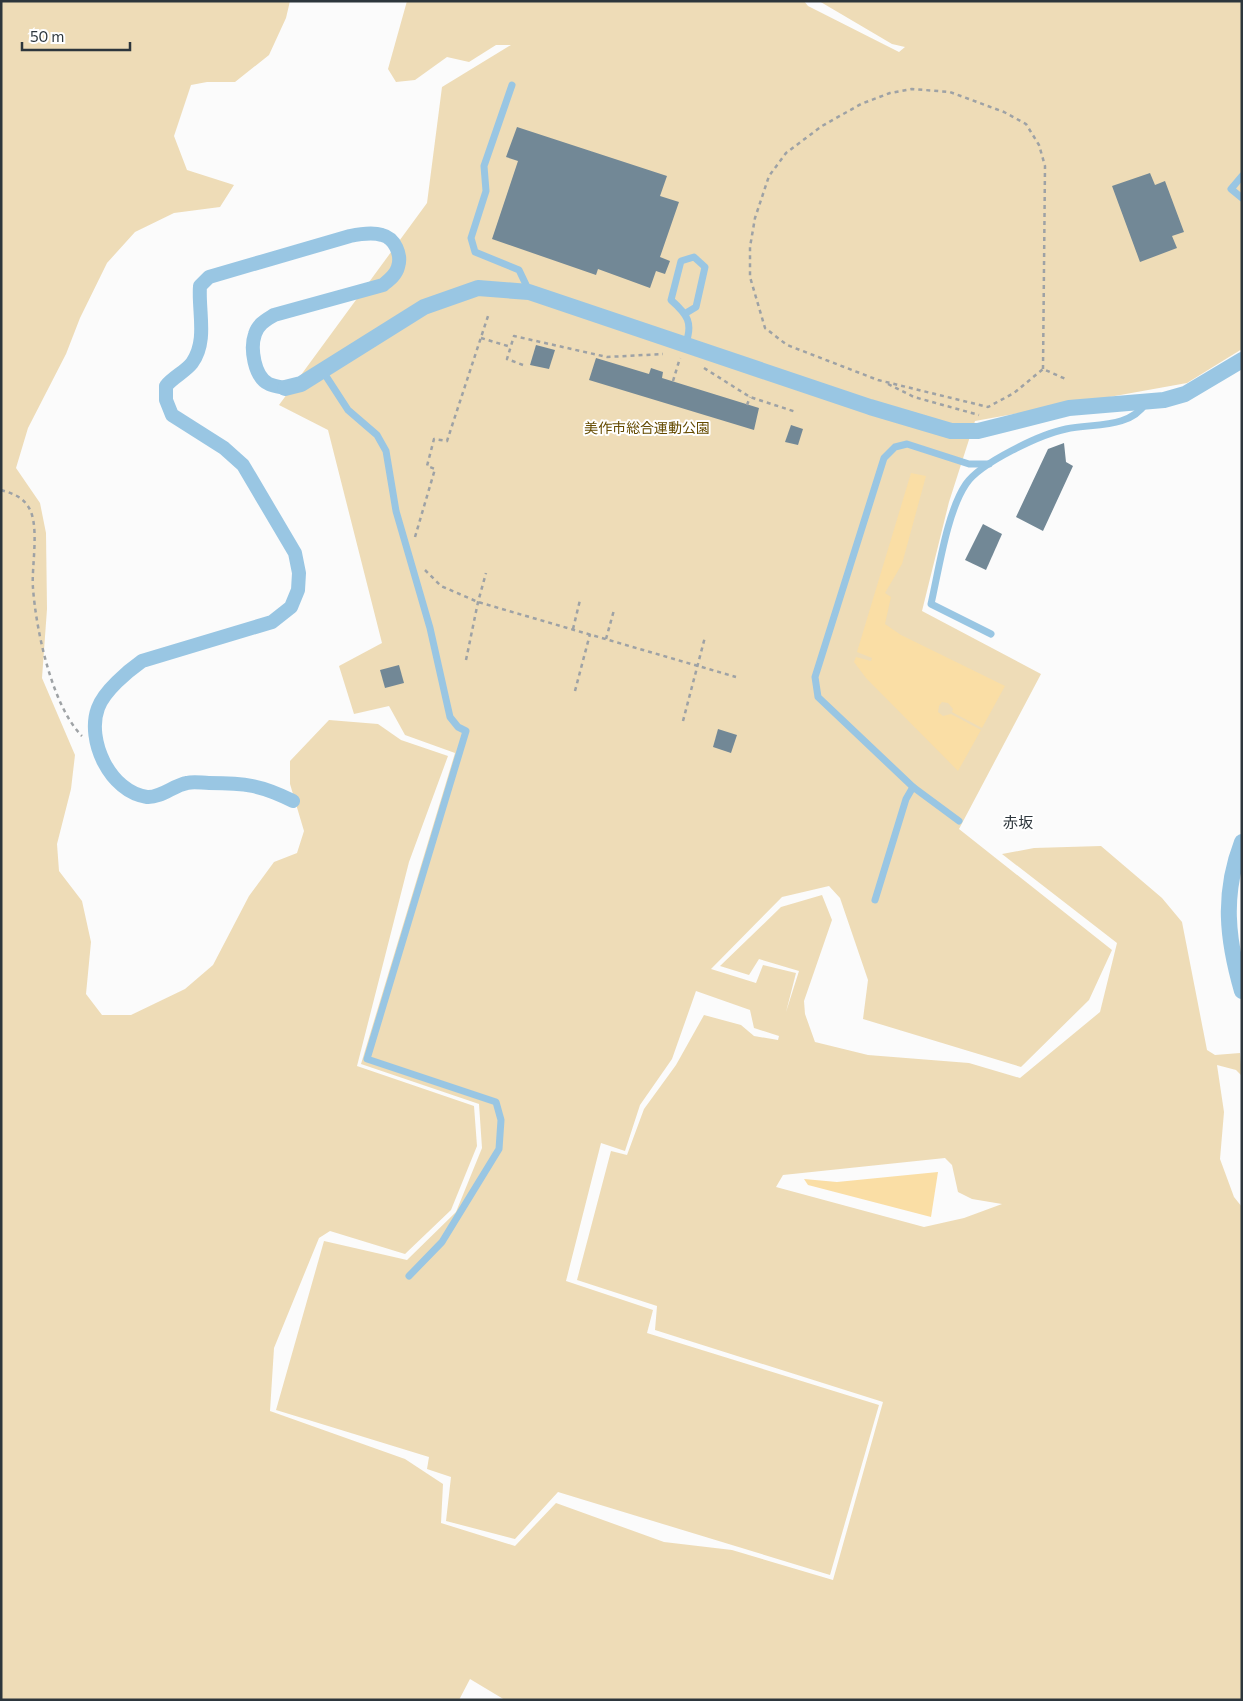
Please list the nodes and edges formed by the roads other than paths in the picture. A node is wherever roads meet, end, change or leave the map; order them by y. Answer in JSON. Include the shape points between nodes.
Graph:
{"nodes":[{"id":1,"x":512,"y":85,"type":"dead end"},
{"id":2,"x":1242,"y":176,"type":"edge"},
{"id":3,"x":1242,"y":198,"type":"edge"},
{"id":4,"x":529,"y":292,"type":"junction"},
{"id":5,"x":686,"y":313,"type":"junction"},
{"id":6,"x":683,"y":349,"type":"junction"},
{"id":7,"x":1242,"y":360,"type":"edge"},
{"id":8,"x":322,"y":370,"type":"junction"},
{"id":9,"x":285,"y":388,"type":"joint"},
{"id":10,"x":1146,"y":402,"type":"junction"},
{"id":11,"x":989,"y":464,"type":"junction"},
{"id":12,"x":991,"y":634,"type":"dead end"},
{"id":13,"x":913,"y":787,"type":"junction"},
{"id":14,"x":294,"y":801,"type":"dead end"},
{"id":15,"x":958,"y":821,"type":"dead end"},
{"id":16,"x":1242,"y":842,"type":"edge"},
{"id":17,"x":875,"y":900,"type":"dead end"},
{"id":18,"x":1242,"y":991,"type":"edge"},
{"id":19,"x":409,"y":1276,"type":"dead end"}],
"edges":[{"from":1,"to":4,"type":"lane","via":[[484,166],[486,190],[471,238],[474,252],[519,270]]},
{"from":2,"to":3,"type":"lane","via":[[1231,189]]},
{"from":4,"to":6,"type":"street"},
{"from":4,"to":8,"type":"street","via":[[478,288],[424,307]]},
{"from":5,"to":5,"type":"lane","via":[[671,300],[681,261],[694,257],[705,267],[696,308]]},
{"from":5,"to":6,"type":"lane","via":[[689,334]]},
{"from":6,"to":10,"type":"street","via":[[951,431],[978,431],[1069,408]]},
{"from":7,"to":10,"type":"street","via":[[1185,394]]},
{"from":8,"to":9,"type":"street","via":[[301,384]]},
{"from":8,"to":19,"type":"lane","via":[[348,410],[377,435],[386,451],[396,512],[430,628],[450,717],[466,731],[367,1059],[496,1102],[501,1120],[499,1150],[442,1242]]},
{"from":9,"to":14,"type":"street","via":[[268,384],[258,374],[252,347],[262,322],[274,315],[383,285],[393,277],[399,255],[394,243],[383,235],[350,236],[209,277],[200,286],[200,350],[191,364],[166,386],[166,400],[172,415],[224,448],[243,465],[294,553],[299,573],[298,590],[291,607],[272,622],[142,661],[124,674],[98,706],[94,723],[105,767],[135,793],[154,796],[187,783],[244,783]]},
{"from":10,"to":11,"type":"lane","via":[[1139,414],[1124,421],[1066,429],[1037,438]]},
{"from":11,"to":12,"type":"lane","via":[[968,481],[959,496],[931,604]]},
{"from":11,"to":13,"type":"lane","via":[[969,464],[907,444],[895,447],[884,458],[815,677],[818,697]]},
{"from":13,"to":15,"type":"lane"},
{"from":13,"to":17,"type":"lane","via":[[906,799]]},
{"from":16,"to":18,"type":"street","via":[[1228,891],[1229,934]]}]}
